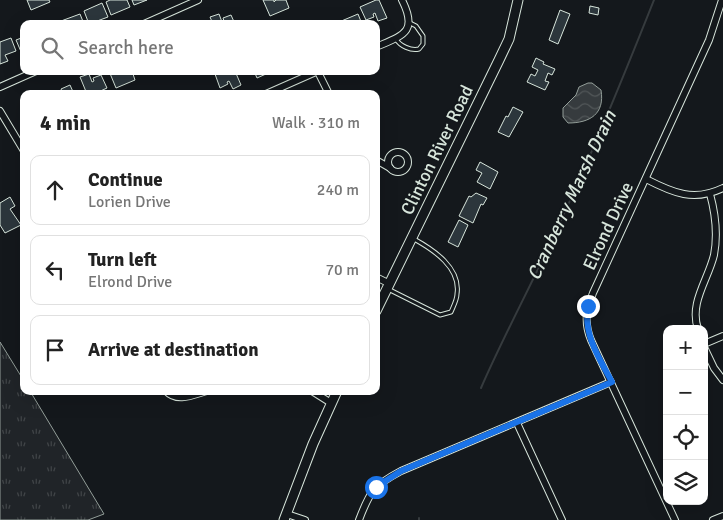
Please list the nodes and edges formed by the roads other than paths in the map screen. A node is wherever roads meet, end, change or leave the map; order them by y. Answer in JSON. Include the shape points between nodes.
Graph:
{"nodes":[{"id":1,"x":198,"y":0,"type":"edge"},
{"id":2,"x":402,"y":0,"type":"edge"},
{"id":3,"x":518,"y":0,"type":"edge"},
{"id":4,"x":722,"y":0,"type":"edge"},
{"id":5,"x":153,"y":20,"type":"edge"},
{"id":6,"x":410,"y":23,"type":"junction"},
{"id":7,"x":396,"y":38,"type":"junction"},
{"id":8,"x":380,"y":44,"type":"edge"},
{"id":9,"x":27,"y":75,"type":"edge"},
{"id":10,"x":309,"y":75,"type":"edge"},
{"id":11,"x":320,"y":75,"type":"edge"},
{"id":12,"x":0,"y":87,"type":"edge"},
{"id":13,"x":275,"y":90,"type":"edge"},
{"id":14,"x":327,"y":90,"type":"edge"},
{"id":15,"x":0,"y":111,"type":"edge"},
{"id":16,"x":20,"y":144,"type":"edge"},
{"id":17,"x":391,"y":156,"type":"junction"},
{"id":18,"x":380,"y":158,"type":"edge"},
{"id":19,"x":380,"y":162,"type":"edge"},
{"id":20,"x":390,"y":168,"type":"junction"},
{"id":21,"x":646,"y":180,"type":"junction"},
{"id":22,"x":723,"y":188,"type":"edge"},
{"id":23,"x":710,"y":194,"type":"junction"},
{"id":24,"x":412,"y":238,"type":"junction"},
{"id":25,"x":380,"y":280,"type":"edge"},
{"id":26,"x":388,"y":286,"type":"junction"},
{"id":27,"x":380,"y":303,"type":"edge"},
{"id":28,"x":697,"y":325,"type":"edge"},
{"id":29,"x":723,"y":336,"type":"edge"},
{"id":30,"x":708,"y":343,"type":"edge"},
{"id":31,"x":708,"y":354,"type":"edge"},
{"id":32,"x":723,"y":380,"type":"edge"},
{"id":33,"x":612,"y":382,"type":"junction"},
{"id":34,"x":169,"y":395,"type":"edge"},
{"id":35,"x":190,"y":395,"type":"edge"},
{"id":36,"x":318,"y":395,"type":"edge"},
{"id":37,"x":334,"y":395,"type":"edge"},
{"id":38,"x":330,"y":403,"type":"junction"},
{"id":39,"x":517,"y":423,"type":"junction"},
{"id":40,"x":723,"y":516,"type":"edge"},
{"id":41,"x":286,"y":517,"type":"edge"},
{"id":42,"x":305,"y":520,"type":"edge"},
{"id":43,"x":359,"y":520,"type":"edge"},
{"id":44,"x":562,"y":520,"type":"edge"},
{"id":45,"x":675,"y":520,"type":"edge"},
{"id":46,"x":714,"y":520,"type":"edge"}],
"edges":[{"from":1,"to":5,"type":"street"},
{"from":2,"to":6,"type":"street"},
{"from":3,"to":24,"type":"street","name":"Clinton River Road","via":[[509,39]]},
{"from":4,"to":21,"type":"street","name":"Elrond Drive","via":[[709,40]]},
{"from":6,"to":7,"type":"street","via":[[406,31]]},
{"from":6,"to":7,"type":"lane","via":[[423,36],[422,46],[412,50]]},
{"from":7,"to":8,"type":"street"},
{"from":9,"to":12,"type":"street"},
{"from":10,"to":13,"type":"street"},
{"from":11,"to":14,"type":"street"},
{"from":15,"to":16,"type":"street"},
{"from":17,"to":18,"type":"street"},
{"from":17,"to":20,"type":"street"},
{"from":17,"to":20,"type":"street","via":[[396,152],[402,153],[409,164],[402,172]]},
{"from":19,"to":20,"type":"street"},
{"from":21,"to":23,"type":"street","via":[[684,195]]},
{"from":21,"to":33,"type":"street","name":"Elrond Drive","via":[[586,316],[588,333]]},
{"from":22,"to":23,"type":"street"},
{"from":23,"to":28,"type":"street","via":[[717,223],[716,241],[696,306]]},
{"from":24,"to":26,"type":"street","name":"Clinton River Road"},
{"from":24,"to":26,"type":"lane","via":[[433,250],[456,279],[457,296],[451,312],[440,315]]},
{"from":25,"to":26,"type":"street"},
{"from":26,"to":27,"type":"street","name":"Clinton River Road"},
{"from":29,"to":30,"type":"street"},
{"from":31,"to":32,"type":"street"},
{"from":33,"to":39,"type":"street"},
{"from":33,"to":45,"type":"street","name":"Elrond Drive"},
{"from":34,"to":35,"type":"street","via":[[178,398]]},
{"from":36,"to":38,"type":"street"},
{"from":37,"to":38,"type":"street"},
{"from":38,"to":41,"type":"street"},
{"from":39,"to":43,"type":"street","via":[[385,480],[370,494]]},
{"from":39,"to":44,"type":"street"},
{"from":40,"to":46,"type":"street"},
{"from":41,"to":42,"type":"street"}]}
